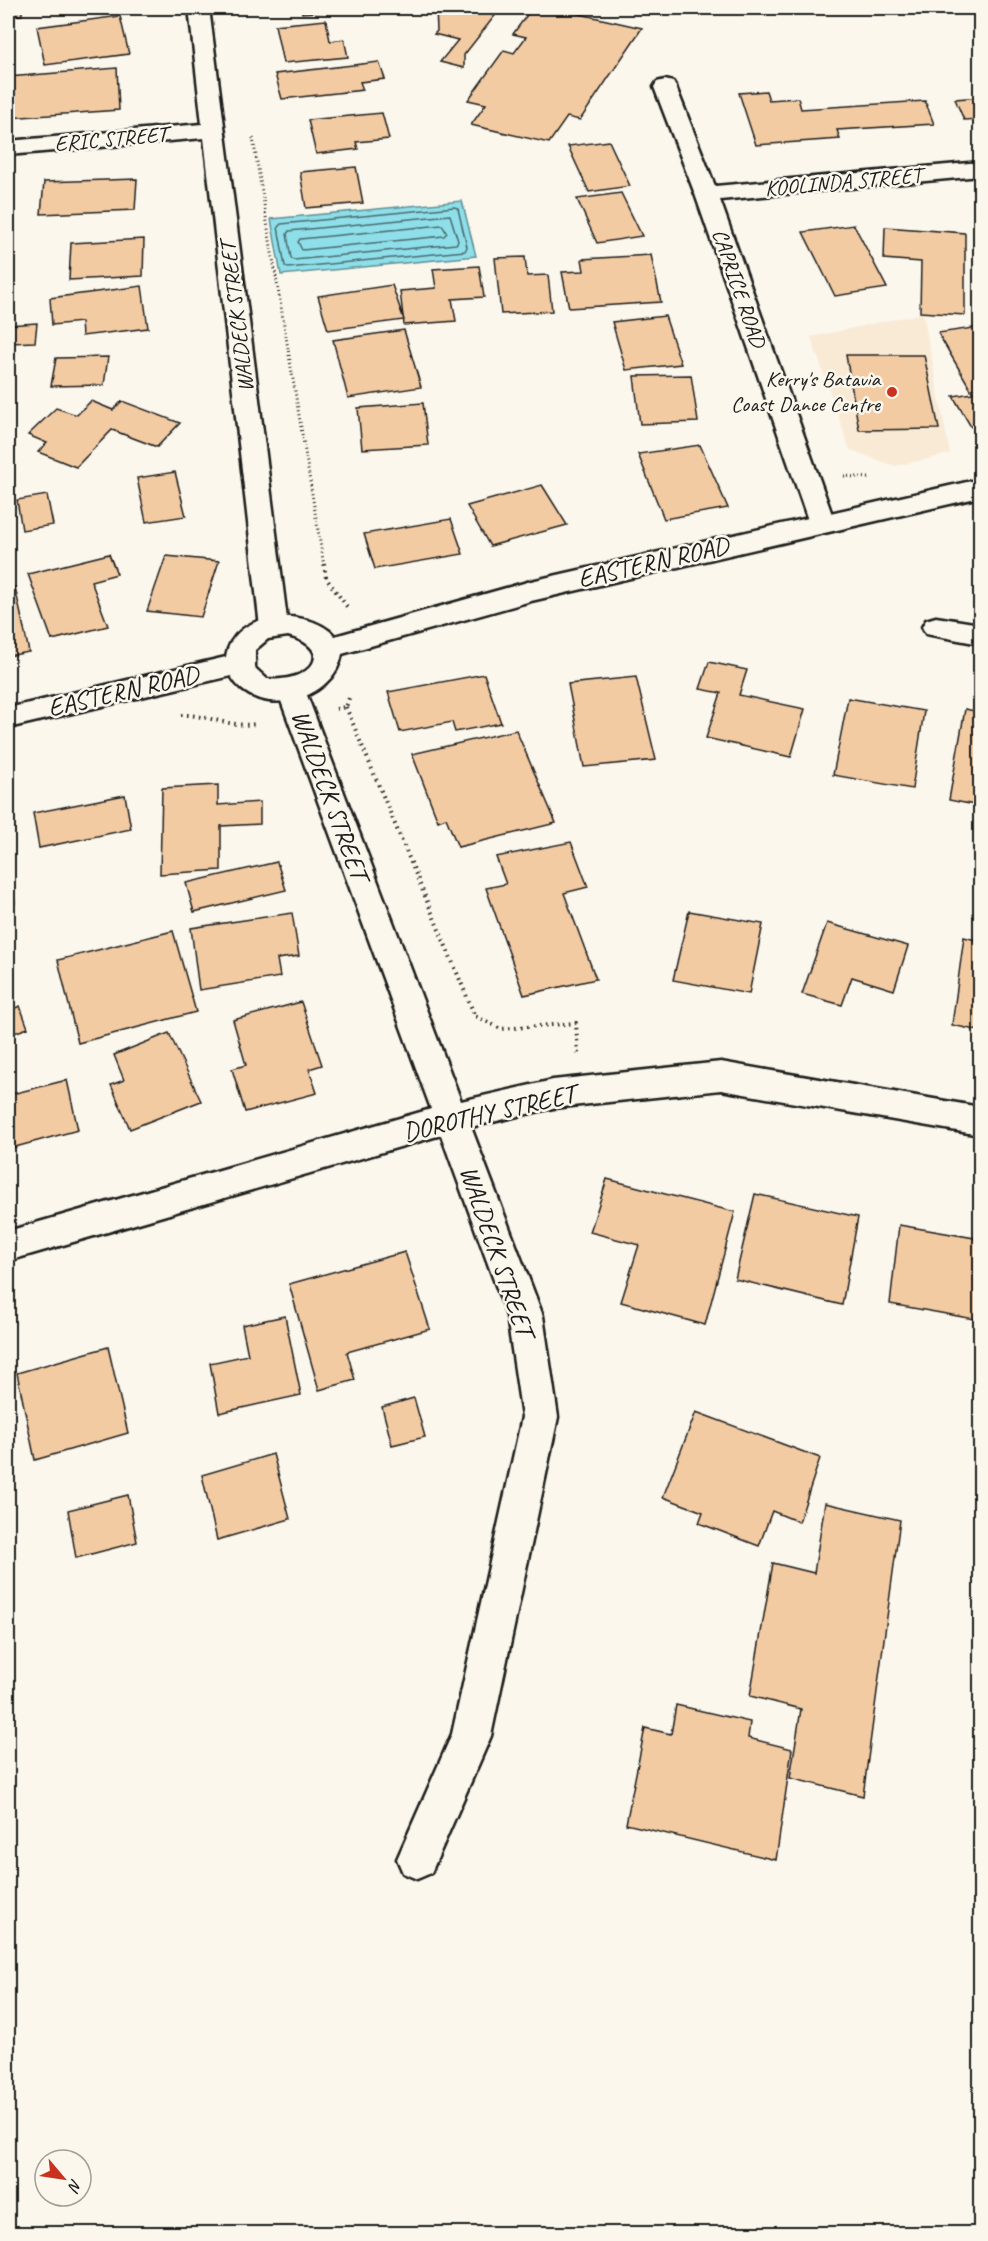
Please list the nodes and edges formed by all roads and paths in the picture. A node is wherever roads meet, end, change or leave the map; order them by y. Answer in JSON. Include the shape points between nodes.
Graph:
{"nodes":[{"id":1,"x":200,"y":8,"type":"edge"},
{"id":2,"x":664,"y":87,"type":"dead end"},
{"id":3,"x":215,"y":130,"type":"junction"},
{"id":4,"x":253,"y":136,"type":"dead end"},
{"id":5,"x":8,"y":148,"type":"edge"},
{"id":6,"x":981,"y":170,"type":"edge"},
{"id":7,"x":706,"y":194,"type":"junction"},
{"id":8,"x":981,"y":488,"type":"edge"},
{"id":9,"x":822,"y":523,"type":"junction"},
{"id":10,"x":349,"y":612,"type":"dead end"},
{"id":11,"x":274,"y":627,"type":"junction"},
{"id":12,"x":936,"y":627,"type":"dead end"},
{"id":13,"x":981,"y":634,"type":"edge"},
{"id":14,"x":328,"y":648,"type":"junction"},
{"id":15,"x":238,"y":664,"type":"junction"},
{"id":16,"x":291,"y":690,"type":"junction"},
{"id":17,"x":346,"y":707,"type":"dead end"},
{"id":18,"x":8,"y":718,"type":"edge"},
{"id":19,"x":576,"y":1023,"type":"dead end"},
{"id":20,"x":450,"y":1118,"type":"junction"},
{"id":21,"x":981,"y":1121,"type":"edge"},
{"id":22,"x":8,"y":1245,"type":"edge"},
{"id":23,"x":417,"y":1859,"type":"dead end"}],
"edges":[{"from":1,"to":3,"type":"street","name":"WALDECK STREET"},
{"from":2,"to":7,"type":"street","name":"CAPRICE ROAD"},
{"from":3,"to":5,"type":"street","name":"ERIC STREET"},
{"from":3,"to":11,"type":"street","name":"WALDECK STREET"},
{"from":4,"to":10,"type":"path","via":[[326,579],[343,594]]},
{"from":6,"to":7,"type":"street","name":"KOOLINDA STREET"},
{"from":7,"to":9,"type":"street","name":"CAPRICE ROAD"},
{"from":8,"to":9,"type":"street","name":"EASTERN ROAD"},
{"from":9,"to":14,"type":"street","name":"EASTERN ROAD","via":[[531,591]]},
{"from":11,"to":14,"type":"street","via":[[301,627],[313,632]]},
{"from":11,"to":15,"type":"street","via":[[251,637],[239,654]]},
{"from":12,"to":13,"type":"street"},
{"from":14,"to":16,"type":"street","via":[[330,659],[318,679]]},
{"from":15,"to":16,"type":"street","via":[[250,682],[262,688]]},
{"from":15,"to":18,"type":"street","name":"EASTERN ROAD"},
{"from":16,"to":20,"type":"street","name":"WALDECK STREET"},
{"from":17,"to":19,"type":"path","via":[[475,1016],[501,1029]]},
{"from":20,"to":21,"type":"street","name":"DOROTHY STREET","via":[[553,1094],[721,1076]]},
{"from":20,"to":22,"type":"street","name":"DOROTHY STREET"},
{"from":20,"to":23,"type":"street","name":"WALDECK STREET","via":[[525,1316],[540,1417],[471,1736]]}]}
